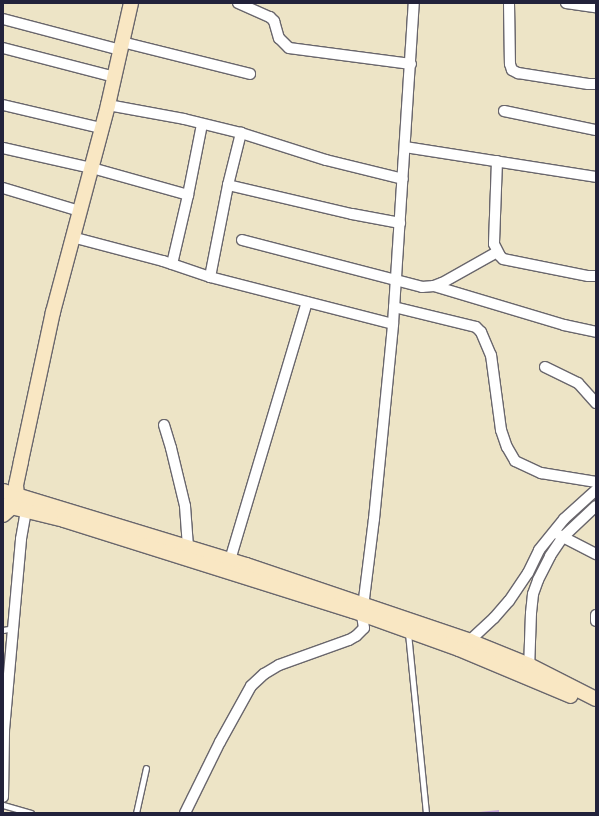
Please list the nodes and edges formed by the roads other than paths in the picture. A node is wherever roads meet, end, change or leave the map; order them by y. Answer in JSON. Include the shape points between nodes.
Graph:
{"nodes":[{"id":1,"x":131,"y":3,"type":"edge"},
{"id":2,"x":238,"y":3,"type":"edge"},
{"id":3,"x":414,"y":3,"type":"edge"},
{"id":4,"x":509,"y":3,"type":"edge"},
{"id":5,"x":566,"y":3,"type":"edge"},
{"id":6,"x":596,"y":7,"type":"edge"},
{"id":7,"x":3,"y":19,"type":"edge"},
{"id":8,"x":121,"y":46,"type":"junction"},
{"id":9,"x":3,"y":48,"type":"edge"},
{"id":10,"x":411,"y":64,"type":"junction"},
{"id":11,"x":250,"y":74,"type":"dead end"},
{"id":12,"x":115,"y":78,"type":"junction"},
{"id":13,"x":596,"y":84,"type":"edge"},
{"id":14,"x":3,"y":104,"type":"edge"},
{"id":15,"x":108,"y":105,"type":"junction"},
{"id":16,"x":504,"y":111,"type":"dead end"},
{"id":17,"x":202,"y":124,"type":"junction"},
{"id":18,"x":101,"y":128,"type":"junction"},
{"id":19,"x":596,"y":130,"type":"edge"},
{"id":20,"x":241,"y":133,"type":"junction"},
{"id":21,"x":406,"y":147,"type":"junction"},
{"id":22,"x":3,"y":148,"type":"edge"},
{"id":23,"x":497,"y":161,"type":"junction"},
{"id":24,"x":92,"y":168,"type":"junction"},
{"id":25,"x":596,"y":177,"type":"edge"},
{"id":26,"x":403,"y":179,"type":"junction"},
{"id":27,"x":228,"y":186,"type":"junction"},
{"id":28,"x":3,"y":188,"type":"edge"},
{"id":29,"x":188,"y":195,"type":"junction"},
{"id":30,"x":79,"y":211,"type":"junction"},
{"id":31,"x":400,"y":223,"type":"junction"},
{"id":32,"x":72,"y":237,"type":"junction"},
{"id":33,"x":242,"y":240,"type":"dead end"},
{"id":34,"x":497,"y":252,"type":"junction"},
{"id":35,"x":172,"y":264,"type":"junction"},
{"id":36,"x":596,"y":276,"type":"edge"},
{"id":37,"x":210,"y":277,"type":"junction"},
{"id":38,"x":396,"y":280,"type":"junction"},
{"id":39,"x":434,"y":286,"type":"junction"},
{"id":40,"x":307,"y":302,"type":"junction"},
{"id":41,"x":394,"y":307,"type":"junction"},
{"id":42,"x":393,"y":324,"type":"junction"},
{"id":43,"x":596,"y":332,"type":"edge"},
{"id":44,"x":545,"y":367,"type":"dead end"},
{"id":45,"x":596,"y":403,"type":"edge"},
{"id":46,"x":164,"y":425,"type":"dead end"},
{"id":47,"x":596,"y":482,"type":"edge"},
{"id":48,"x":596,"y":490,"type":"edge"},
{"id":49,"x":3,"y":491,"type":"edge"},
{"id":50,"x":9,"y":505,"type":"edge"},
{"id":51,"x":596,"y":506,"type":"edge"},
{"id":52,"x":26,"y":510,"type":"junction"},
{"id":53,"x":554,"y":532,"type":"junction"},
{"id":54,"x":563,"y":537,"type":"junction"},
{"id":55,"x":188,"y":547,"type":"junction"},
{"id":56,"x":596,"y":554,"type":"edge"},
{"id":57,"x":230,"y":560,"type":"junction"},
{"id":58,"x":363,"y":609,"type":"junction"},
{"id":59,"x":596,"y":615,"type":"edge"},
{"id":60,"x":596,"y":621,"type":"edge"},
{"id":61,"x":13,"y":628,"type":"junction"},
{"id":62,"x":3,"y":630,"type":"edge"},
{"id":63,"x":408,"y":631,"type":"junction"},
{"id":64,"x":464,"y":645,"type":"junction"},
{"id":65,"x":528,"y":671,"type":"junction"},
{"id":66,"x":596,"y":699,"type":"edge"},
{"id":67,"x":596,"y":707,"type":"edge"},
{"id":68,"x":146,"y":768,"type":"dead end"},
{"id":69,"x":3,"y":797,"type":"edge"},
{"id":70,"x":3,"y":805,"type":"edge"},
{"id":71,"x":31,"y":813,"type":"edge"},
{"id":72,"x":136,"y":813,"type":"edge"},
{"id":73,"x":184,"y":813,"type":"edge"},
{"id":74,"x":426,"y":813,"type":"edge"}],
"edges":[{"from":1,"to":8,"type":"street"},
{"from":2,"to":10,"type":"street","via":[[270,17],[274,21],[279,38],[288,48]]},
{"from":3,"to":10,"type":"street"},
{"from":4,"to":13,"type":"street","via":[[512,70]]},
{"from":5,"to":6,"type":"street"},
{"from":7,"to":8,"type":"street"},
{"from":8,"to":11,"type":"street"},
{"from":8,"to":12,"type":"street"},
{"from":9,"to":12,"type":"street"},
{"from":10,"to":21,"type":"street"},
{"from":12,"to":15,"type":"street"},
{"from":14,"to":18,"type":"street"},
{"from":15,"to":17,"type":"street"},
{"from":15,"to":18,"type":"street"},
{"from":16,"to":19,"type":"street"},
{"from":17,"to":20,"type":"street"},
{"from":17,"to":29,"type":"street"},
{"from":18,"to":24,"type":"street"},
{"from":20,"to":26,"type":"street","via":[[326,160]]},
{"from":20,"to":27,"type":"street"},
{"from":21,"to":23,"type":"street"},
{"from":21,"to":26,"type":"street"},
{"from":22,"to":24,"type":"street"},
{"from":23,"to":25,"type":"street"},
{"from":23,"to":34,"type":"street","via":[[494,244]]},
{"from":24,"to":29,"type":"street"},
{"from":24,"to":30,"type":"street"},
{"from":26,"to":31,"type":"street"},
{"from":27,"to":31,"type":"street"},
{"from":27,"to":37,"type":"street"},
{"from":28,"to":30,"type":"street"},
{"from":29,"to":35,"type":"street"},
{"from":30,"to":32,"type":"street"},
{"from":31,"to":38,"type":"street"},
{"from":32,"to":35,"type":"street"},
{"from":32,"to":50,"type":"street","via":[[53,312],[16,485]]},
{"from":33,"to":38,"type":"street"},
{"from":34,"to":36,"type":"street","via":[[503,258]]},
{"from":34,"to":39,"type":"street"},
{"from":35,"to":37,"type":"street"},
{"from":37,"to":40,"type":"street"},
{"from":38,"to":39,"type":"street","via":[[422,287]]},
{"from":38,"to":41,"type":"street"},
{"from":39,"to":43,"type":"street","via":[[564,325]]},
{"from":40,"to":42,"type":"street"},
{"from":40,"to":57,"type":"street"},
{"from":41,"to":42,"type":"street"},
{"from":41,"to":47,"type":"street","via":[[476,327],[481,332],[491,355],[501,430],[515,461],[541,473]]},
{"from":42,"to":58,"type":"street"},
{"from":44,"to":45,"type":"street","via":[[578,383]]},
{"from":46,"to":55,"type":"street","via":[[184,506]]},
{"from":48,"to":53,"type":"street","via":[[564,519]]},
{"from":49,"to":50,"type":"street"},
{"from":50,"to":52,"type":"street"},
{"from":50,"to":55,"type":"street"},
{"from":51,"to":54,"type":"street"},
{"from":52,"to":58,"type":"street"},
{"from":52,"to":61,"type":"street"},
{"from":53,"to":54,"type":"street"},
{"from":53,"to":64,"type":"street","via":[[539,550],[528,573],[509,601]]},
{"from":54,"to":56,"type":"street"},
{"from":54,"to":65,"type":"street","via":[[550,556],[533,594]]},
{"from":55,"to":57,"type":"street"},
{"from":57,"to":58,"type":"street"},
{"from":58,"to":63,"type":"street"},
{"from":58,"to":64,"type":"street"},
{"from":58,"to":73,"type":"street","via":[[364,628],[356,636],[284,663],[264,674],[251,686]]},
{"from":59,"to":60,"type":"street"},
{"from":61,"to":62,"type":"lane"},
{"from":61,"to":69,"type":"street","via":[[4,730]]},
{"from":63,"to":64,"type":"street"},
{"from":63,"to":74,"type":"lane"},
{"from":64,"to":65,"type":"street"},
{"from":65,"to":66,"type":"street"},
{"from":65,"to":67,"type":"street"},
{"from":68,"to":72,"type":"lane"},
{"from":70,"to":71,"type":"lane"}]}
